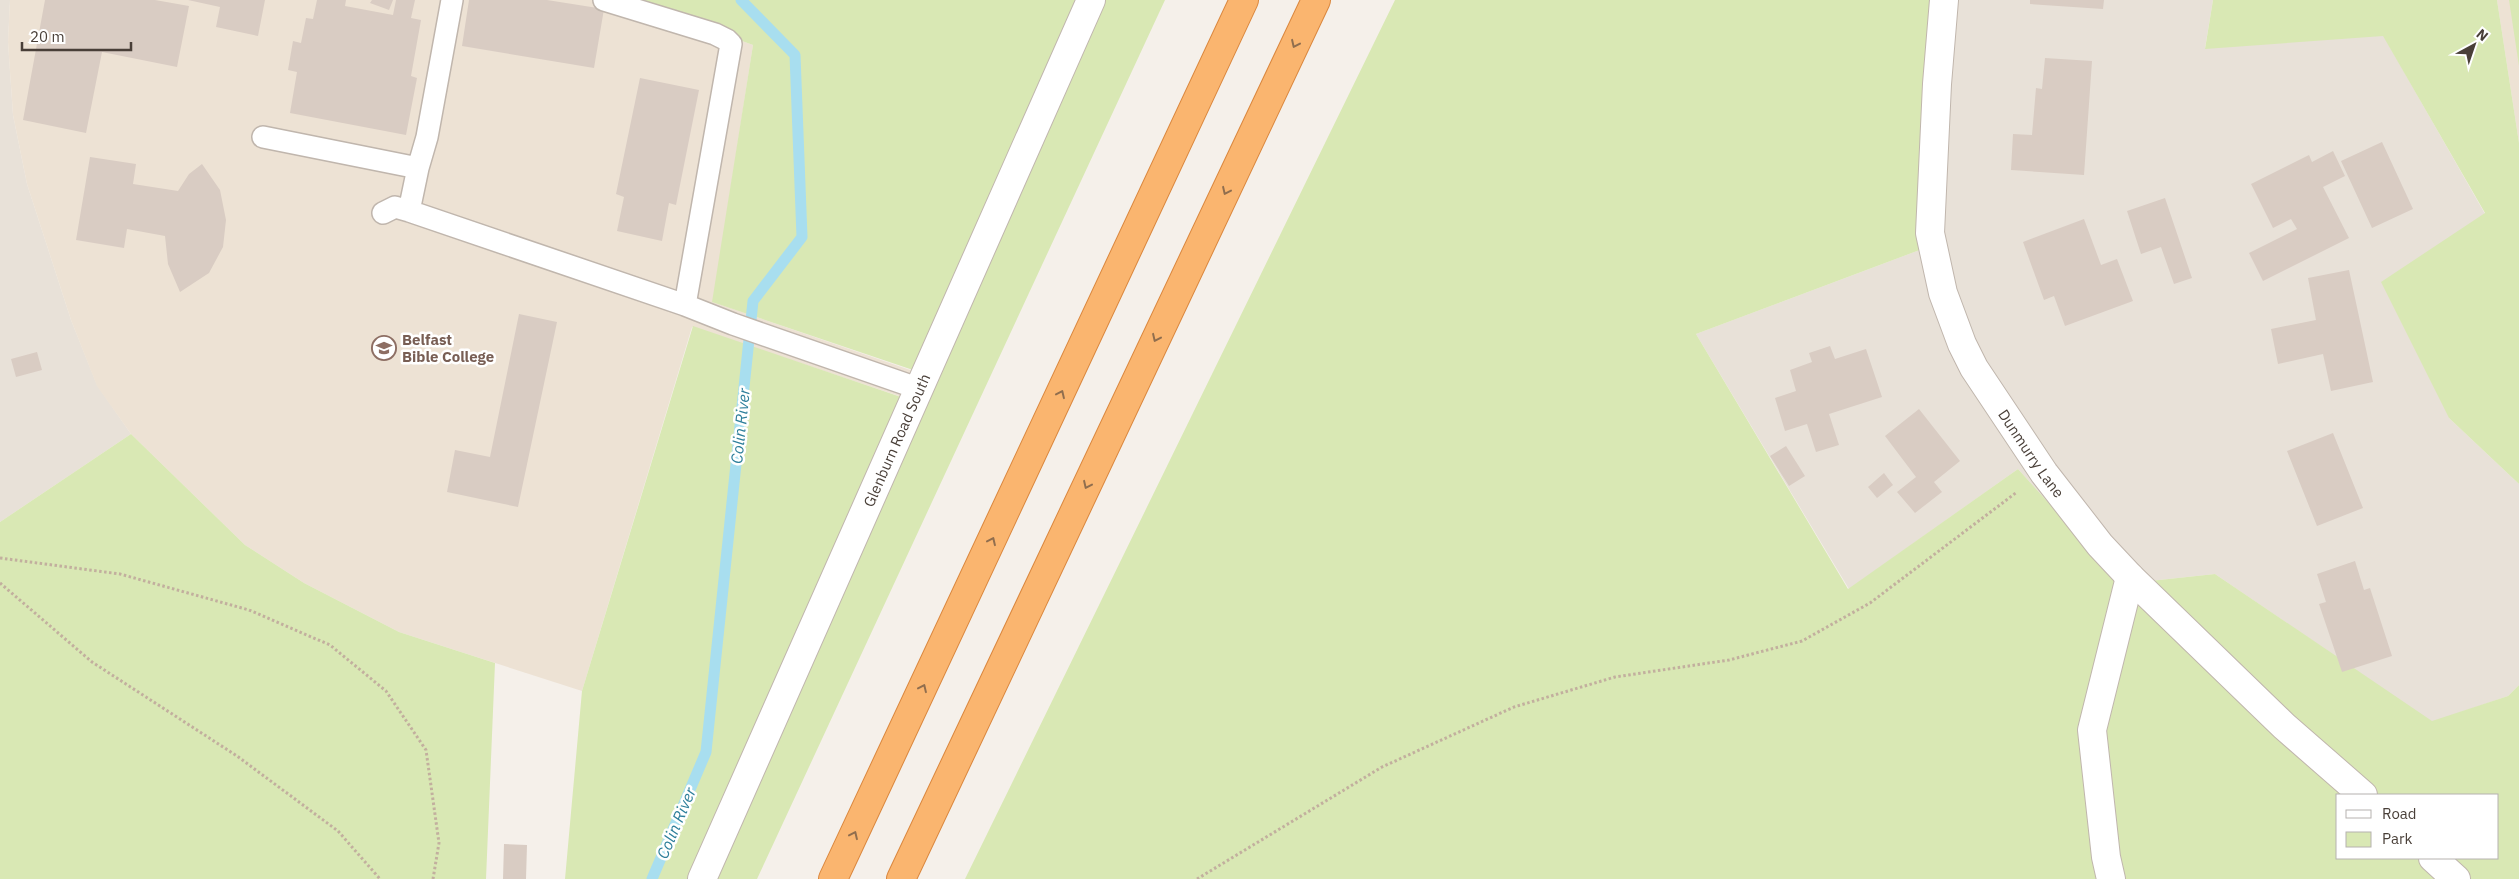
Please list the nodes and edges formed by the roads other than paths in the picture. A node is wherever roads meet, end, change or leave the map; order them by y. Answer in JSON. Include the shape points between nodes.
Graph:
{"nodes":[{"id":1,"x":452,"y":0,"type":"edge"},
{"id":2,"x":604,"y":0,"type":"edge"},
{"id":3,"x":1091,"y":0,"type":"edge"},
{"id":4,"x":1244,"y":0,"type":"edge"},
{"id":5,"x":1316,"y":0,"type":"edge"},
{"id":6,"x":1944,"y":0,"type":"edge"},
{"id":7,"x":263,"y":136,"type":"dead end"},
{"id":8,"x":418,"y":168,"type":"junction"},
{"id":9,"x":409,"y":211,"type":"junction"},
{"id":10,"x":383,"y":213,"type":"dead end"},
{"id":11,"x":685,"y":305,"type":"junction"},
{"id":12,"x":918,"y":388,"type":"junction"},
{"id":13,"x":2130,"y":576,"type":"junction"},
{"id":14,"x":2362,"y":794,"type":"edge"},
{"id":15,"x":2434,"y":859,"type":"edge"},
{"id":16,"x":702,"y":879,"type":"edge"},
{"id":17,"x":833,"y":879,"type":"edge"},
{"id":18,"x":902,"y":879,"type":"edge"},
{"id":19,"x":2112,"y":879,"type":"edge"},
{"id":20,"x":2456,"y":879,"type":"edge"}],
"edges":[{"from":1,"to":8,"type":"lane","via":[[427,137]]},
{"from":2,"to":11,"type":"lane","via":[[715,34],[731,44]]},
{"from":3,"to":12,"type":"street","name":"Glenburn Road South"},
{"from":17,"to":4,"type":"highway","one_way":true},
{"from":5,"to":18,"type":"highway","one_way":true},
{"from":6,"to":13,"type":"street","name":"Dunmurry Lane","via":[[1936,84],[1930,233],[1943,293],[1974,368],[2044,473],[2100,545]]},
{"from":7,"to":8,"type":"lane"},
{"from":8,"to":9,"type":"lane"},
{"from":9,"to":10,"type":"lane","via":[[395,207]]},
{"from":9,"to":11,"type":"lane"},
{"from":11,"to":12,"type":"lane"},
{"from":12,"to":16,"type":"street","name":"Glenburn Road South"},
{"from":13,"to":14,"type":"street","name":"Dunmurry Lane","via":[[2284,726]]},
{"from":13,"to":19,"type":"street","via":[[2092,730],[2106,857]]},
{"from":15,"to":20,"type":"street"}]}
